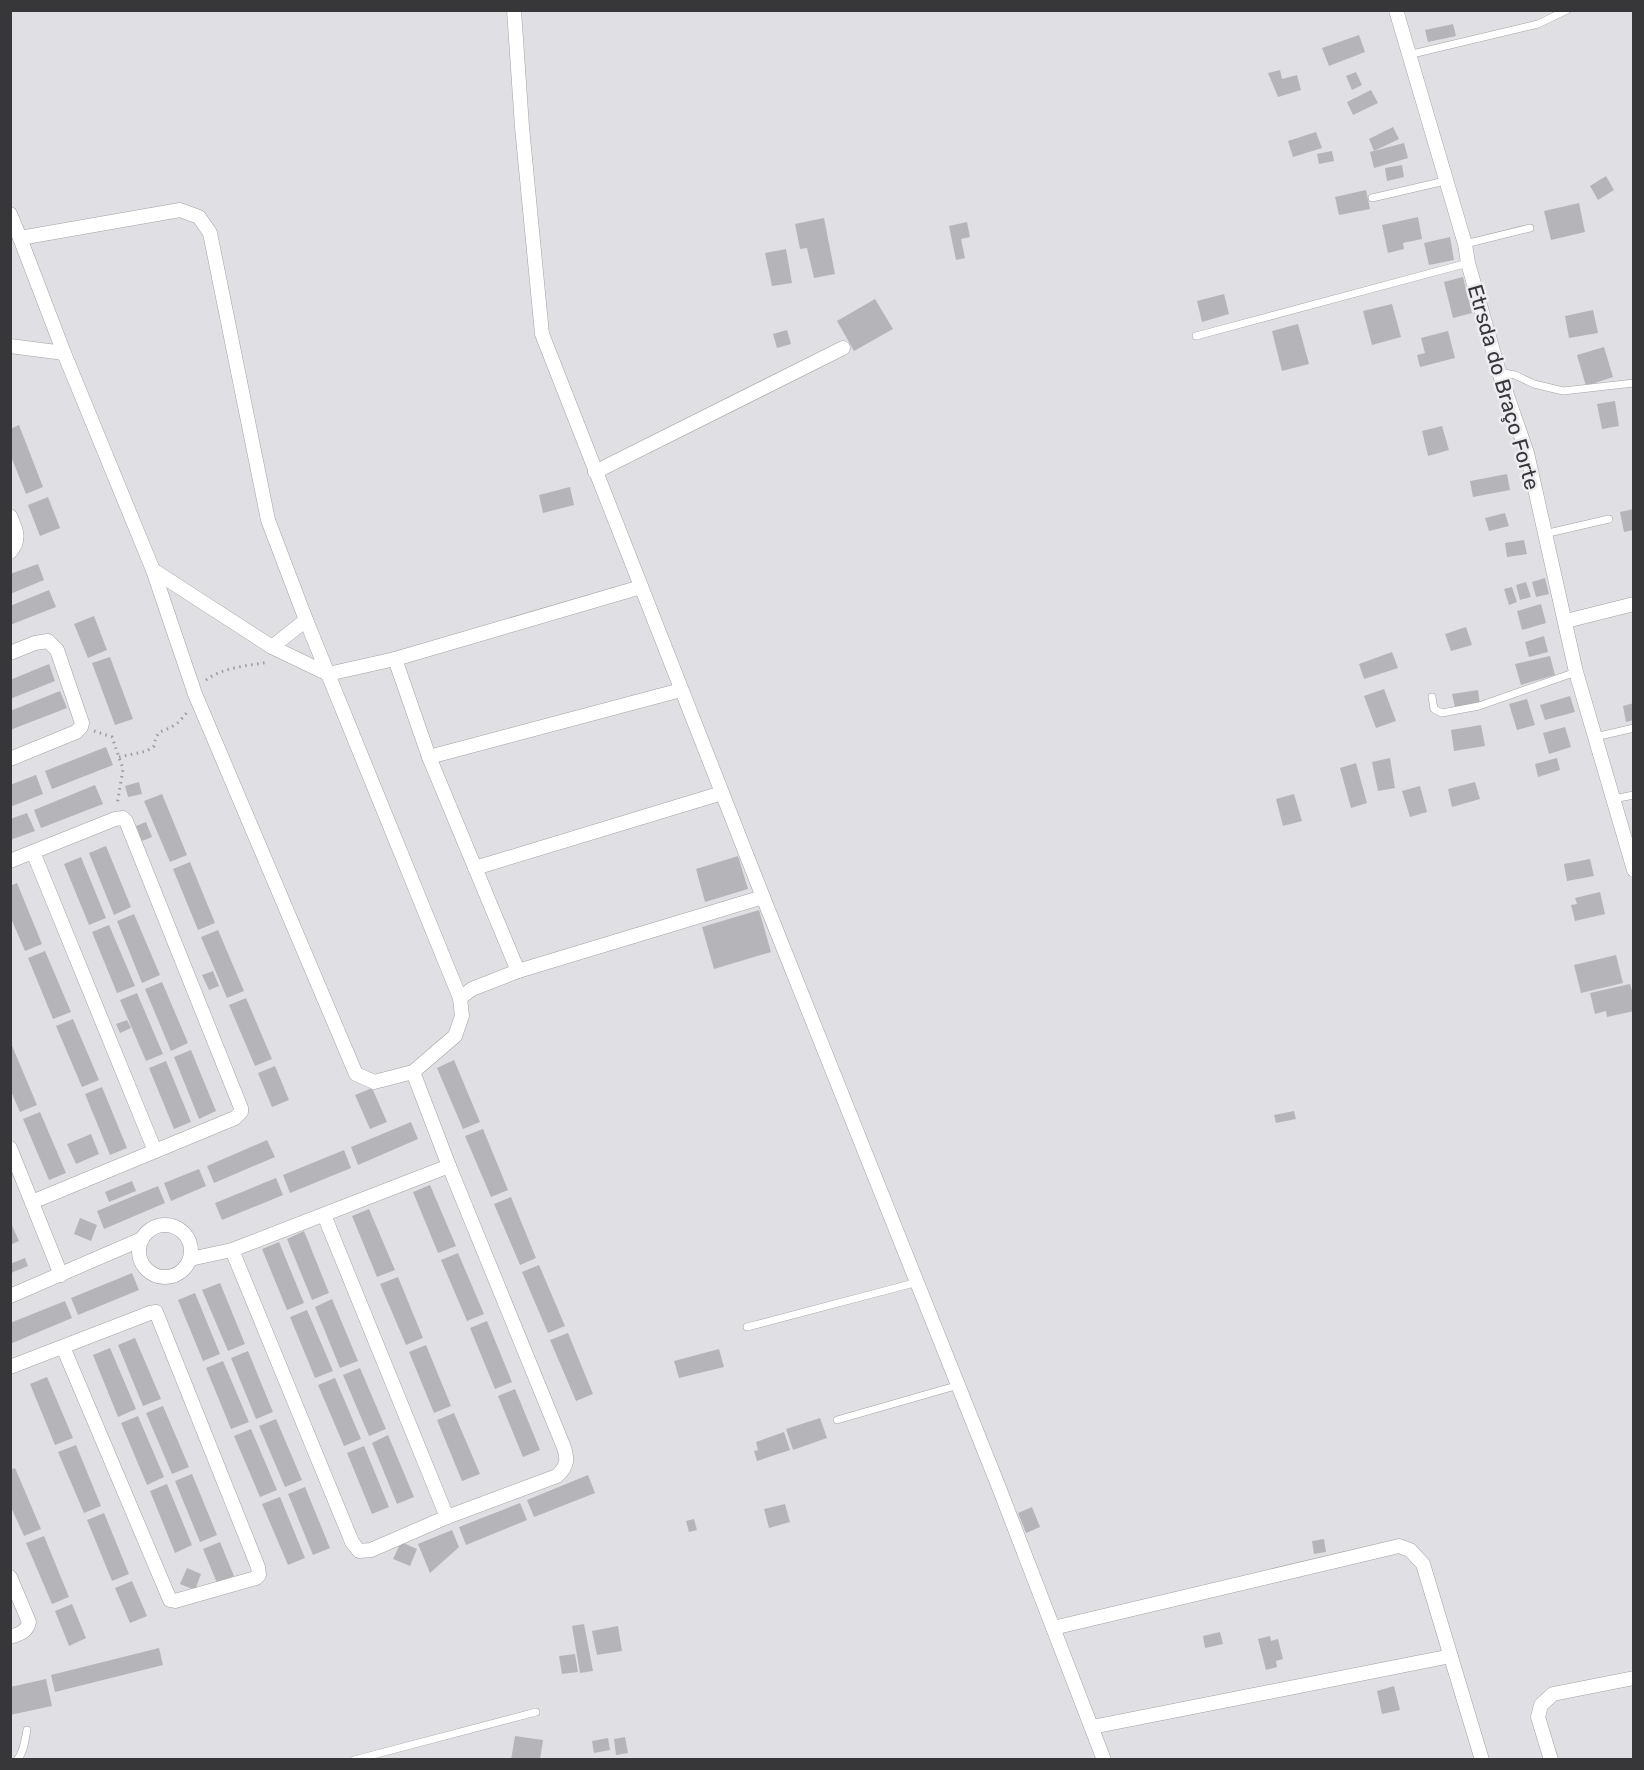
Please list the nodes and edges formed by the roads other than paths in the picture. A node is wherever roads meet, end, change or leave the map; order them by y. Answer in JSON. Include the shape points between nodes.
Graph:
{"nodes":[{"id":1,"x":514,"y":10,"type":"edge"},
{"id":2,"x":1396,"y":10,"type":"edge"},
{"id":3,"x":1567,"y":10,"type":"edge"},
{"id":4,"x":1408,"y":55,"type":"junction"},
{"id":5,"x":1445,"y":181,"type":"junction"},
{"id":6,"x":1372,"y":198,"type":"dead end"},
{"id":7,"x":10,"y":214,"type":"edge"},
{"id":8,"x":1530,"y":228,"type":"dead end"},
{"id":9,"x":20,"y":238,"type":"junction"},
{"id":10,"x":1465,"y":244,"type":"junction"},
{"id":11,"x":1468,"y":263,"type":"junction"},
{"id":12,"x":1196,"y":336,"type":"dead end"},
{"id":13,"x":10,"y":346,"type":"edge"},
{"id":14,"x":843,"y":348,"type":"dead end"},
{"id":15,"x":64,"y":353,"type":"junction"},
{"id":16,"x":1499,"y":372,"type":"junction"},
{"id":17,"x":1634,"y":383,"type":"edge"},
{"id":18,"x":595,"y":472,"type":"junction"},
{"id":19,"x":10,"y":516,"type":"edge"},
{"id":20,"x":1609,"y":519,"type":"dead end"},
{"id":21,"x":1544,"y":534,"type":"junction"},
{"id":22,"x":10,"y":552,"type":"edge"},
{"id":23,"x":153,"y":570,"type":"junction"},
{"id":24,"x":641,"y":587,"type":"junction"},
{"id":25,"x":1634,"y":604,"type":"edge"},
{"id":26,"x":306,"y":620,"type":"junction"},
{"id":27,"x":1566,"y":621,"type":"junction"},
{"id":28,"x":272,"y":647,"type":"junction"},
{"id":29,"x":10,"y":652,"type":"edge"},
{"id":30,"x":395,"y":659,"type":"junction"},
{"id":31,"x":1576,"y":672,"type":"junction"},
{"id":32,"x":328,"y":674,"type":"junction"},
{"id":33,"x":681,"y":690,"type":"junction"},
{"id":34,"x":1432,"y":697,"type":"dead end"},
{"id":35,"x":1634,"y":728,"type":"edge"},
{"id":36,"x":1595,"y":736,"type":"junction"},
{"id":37,"x":429,"y":757,"type":"junction"},
{"id":38,"x":10,"y":759,"type":"edge"},
{"id":39,"x":722,"y":793,"type":"junction"},
{"id":40,"x":1634,"y":795,"type":"edge"},
{"id":41,"x":1613,"y":800,"type":"junction"},
{"id":42,"x":33,"y":852,"type":"junction"},
{"id":43,"x":10,"y":861,"type":"edge"},
{"id":44,"x":475,"y":868,"type":"junction"},
{"id":45,"x":1634,"y":870,"type":"edge"},
{"id":46,"x":763,"y":897,"type":"junction"},
{"id":47,"x":518,"y":971,"type":"junction"},
{"id":48,"x":460,"y":999,"type":"junction"},
{"id":49,"x":413,"y":1072,"type":"junction"},
{"id":50,"x":10,"y":1148,"type":"edge"},
{"id":51,"x":154,"y":1151,"type":"junction"},
{"id":52,"x":449,"y":1166,"type":"junction"},
{"id":53,"x":32,"y":1202,"type":"junction"},
{"id":54,"x":324,"y":1215,"type":"junction"},
{"id":55,"x":142,"y":1239,"type":"junction"},
{"id":56,"x":232,"y":1250,"type":"junction"},
{"id":57,"x":190,"y":1259,"type":"junction"},
{"id":58,"x":60,"y":1275,"type":"junction"},
{"id":59,"x":918,"y":1282,"type":"junction"},
{"id":60,"x":10,"y":1296,"type":"edge"},
{"id":61,"x":747,"y":1327,"type":"dead end"},
{"id":62,"x":63,"y":1347,"type":"junction"},
{"id":63,"x":10,"y":1367,"type":"edge"},
{"id":64,"x":959,"y":1385,"type":"junction"},
{"id":65,"x":837,"y":1420,"type":"dead end"},
{"id":66,"x":447,"y":1517,"type":"junction"},
{"id":67,"x":10,"y":1577,"type":"edge"},
{"id":68,"x":1053,"y":1628,"type":"junction"},
{"id":69,"x":10,"y":1637,"type":"edge"},
{"id":70,"x":1451,"y":1656,"type":"junction"},
{"id":71,"x":1634,"y":1678,"type":"edge"},
{"id":72,"x":537,"y":1712,"type":"dead end"},
{"id":73,"x":1092,"y":1727,"type":"junction"},
{"id":74,"x":27,"y":1730,"type":"dead end"},
{"id":75,"x":17,"y":1760,"type":"edge"},
{"id":76,"x":354,"y":1760,"type":"edge"},
{"id":77,"x":1104,"y":1760,"type":"edge"},
{"id":78,"x":1482,"y":1760,"type":"edge"},
{"id":79,"x":1551,"y":1760,"type":"edge"}],
"edges":[{"from":1,"to":18,"type":"street","via":[[542,334]]},
{"from":2,"to":4,"type":"street","name":"Etrsda do Braço Forte"},
{"from":3,"to":4,"type":"lane","via":[[1538,24]]},
{"from":4,"to":5,"type":"street","name":"Etrsda do Braço Forte"},
{"from":5,"to":6,"type":"lane"},
{"from":5,"to":10,"type":"street","name":"Etrsda do Braço Forte"},
{"from":7,"to":9,"type":"street"},
{"from":8,"to":10,"type":"lane"},
{"from":9,"to":15,"type":"street"},
{"from":9,"to":26,"type":"street","via":[[180,210],[199,217],[210,233],[268,520]]},
{"from":10,"to":11,"type":"street","name":"Etrsda do Braço Forte"},
{"from":11,"to":12,"type":"lane"},
{"from":11,"to":16,"type":"street","name":"Etrsda do Braço Forte"},
{"from":13,"to":15,"type":"street"},
{"from":14,"to":18,"type":"street"},
{"from":15,"to":23,"type":"street"},
{"from":16,"to":17,"type":"lane","via":[[1563,391]]},
{"from":16,"to":21,"type":"street","name":"Etrsda do Braço Forte","via":[[1527,453]]},
{"from":18,"to":24,"type":"street"},
{"from":19,"to":22,"type":"street","via":[[17,532],[16,545]]},
{"from":20,"to":21,"type":"lane"},
{"from":21,"to":27,"type":"street","name":"Etrsda do Braço Forte"},
{"from":23,"to":28,"type":"street"},
{"from":23,"to":49,"type":"street","via":[[195,694],[356,1074],[374,1082]]},
{"from":24,"to":30,"type":"street"},
{"from":24,"to":33,"type":"street"},
{"from":25,"to":27,"type":"street"},
{"from":26,"to":28,"type":"street"},
{"from":26,"to":32,"type":"street"},
{"from":27,"to":31,"type":"street","name":"Etrsda do Braço Forte"},
{"from":28,"to":32,"type":"street"},
{"from":29,"to":38,"type":"street","via":[[42,641],[52,644],[81,719],[76,732]]},
{"from":30,"to":32,"type":"street"},
{"from":30,"to":37,"type":"street"},
{"from":31,"to":34,"type":"lane","via":[[1479,706],[1442,713],[1434,709]]},
{"from":31,"to":36,"type":"street","name":"Etrsda do Braço Forte"},
{"from":32,"to":48,"type":"street"},
{"from":33,"to":37,"type":"street"},
{"from":33,"to":39,"type":"street"},
{"from":35,"to":36,"type":"lane"},
{"from":36,"to":41,"type":"street","name":"Etrsda do Braço Forte"},
{"from":37,"to":44,"type":"street"},
{"from":39,"to":44,"type":"street"},
{"from":39,"to":46,"type":"street"},
{"from":40,"to":41,"type":"lane"},
{"from":41,"to":45,"type":"street","name":"Etrsda do Braço Forte"},
{"from":42,"to":43,"type":"street"},
{"from":42,"to":51,"type":"street"},
{"from":42,"to":51,"type":"street","via":[[115,819],[123,818],[129,824],[241,1108],[235,1118]]},
{"from":44,"to":47,"type":"street"},
{"from":46,"to":47,"type":"street"},
{"from":46,"to":59,"type":"street"},
{"from":47,"to":48,"type":"street","via":[[472,988]]},
{"from":48,"to":49,"type":"street","via":[[462,1016],[455,1036]]},
{"from":49,"to":52,"type":"street"},
{"from":50,"to":53,"type":"street"},
{"from":51,"to":53,"type":"street"},
{"from":52,"to":54,"type":"street"},
{"from":52,"to":66,"type":"street","via":[[567,1462],[557,1476]]},
{"from":53,"to":58,"type":"street"},
{"from":54,"to":56,"type":"street"},
{"from":54,"to":66,"type":"street"},
{"from":55,"to":57,"type":"street","via":[[154,1228],[171,1226],[186,1235],[192,1251]]},
{"from":55,"to":57,"type":"street","via":[[140,1256],[155,1276],[173,1277],[187,1267]]},
{"from":55,"to":58,"type":"street"},
{"from":56,"to":57,"type":"street"},
{"from":56,"to":66,"type":"street","via":[[356,1548],[371,1550]]},
{"from":58,"to":60,"type":"street"},
{"from":59,"to":61,"type":"lane"},
{"from":59,"to":64,"type":"street"},
{"from":62,"to":62,"type":"street","via":[[170,1600],[256,1578],[258,1567],[158,1314],[150,1312]]},
{"from":62,"to":63,"type":"street"},
{"from":64,"to":65,"type":"lane"},
{"from":64,"to":68,"type":"street"},
{"from":67,"to":69,"type":"street","via":[[29,1622],[24,1631]]},
{"from":68,"to":70,"type":"street","via":[[1399,1546],[1410,1550],[1423,1564]]},
{"from":68,"to":73,"type":"street"},
{"from":70,"to":73,"type":"street"},
{"from":70,"to":78,"type":"street"},
{"from":71,"to":79,"type":"street","via":[[1553,1694],[1541,1705],[1538,1717]]},
{"from":72,"to":76,"type":"lane"},
{"from":73,"to":77,"type":"street"},
{"from":74,"to":75,"type":"lane"}]}
